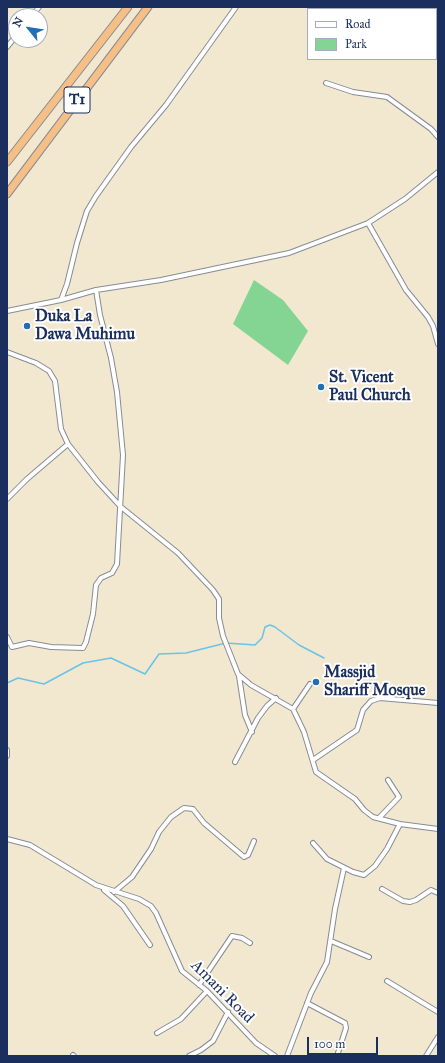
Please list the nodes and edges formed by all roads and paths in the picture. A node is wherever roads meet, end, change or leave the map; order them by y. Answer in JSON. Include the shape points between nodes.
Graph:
{"nodes":[{"id":1,"x":128,"y":7,"type":"edge"},
{"id":2,"x":148,"y":7,"type":"edge"},
{"id":3,"x":236,"y":7,"type":"edge"},
{"id":4,"x":326,"y":83,"type":"dead end"},
{"id":5,"x":438,"y":137,"type":"edge"},
{"id":6,"x":7,"y":162,"type":"edge"},
{"id":7,"x":438,"y":172,"type":"edge"},
{"id":8,"x":7,"y":194,"type":"edge"},
{"id":9,"x":368,"y":223,"type":"junction"},
{"id":10,"x":96,"y":290,"type":"junction"},
{"id":11,"x":61,"y":300,"type":"junction"},
{"id":12,"x":7,"y":311,"type":"edge"},
{"id":13,"x":438,"y":344,"type":"edge"},
{"id":14,"x":7,"y":352,"type":"edge"},
{"id":15,"x":68,"y":444,"type":"junction"},
{"id":16,"x":7,"y":499,"type":"edge"},
{"id":17,"x":121,"y":507,"type":"junction"},
{"id":18,"x":7,"y":637,"type":"edge"},
{"id":19,"x":239,"y":676,"type":"junction"},
{"id":20,"x":310,"y":684,"type":"dead end"},
{"id":21,"x":276,"y":698,"type":"junction"},
{"id":22,"x":438,"y":704,"type":"edge"},
{"id":23,"x":293,"y":708,"type":"junction"},
{"id":24,"x":252,"y":732,"type":"junction"},
{"id":25,"x":7,"y":750,"type":"edge"},
{"id":26,"x":7,"y":756,"type":"edge"},
{"id":27,"x":313,"y":760,"type":"junction"},
{"id":28,"x":235,"y":762,"type":"dead end"},
{"id":29,"x":388,"y":780,"type":"dead end"},
{"id":30,"x":379,"y":818,"type":"junction"},
{"id":31,"x":400,"y":824,"type":"junction"},
{"id":32,"x":438,"y":829,"type":"edge"},
{"id":33,"x":7,"y":839,"type":"edge"},
{"id":34,"x":254,"y":841,"type":"dead end"},
{"id":35,"x":313,"y":844,"type":"dead end"},
{"id":36,"x":344,"y":868,"type":"junction"},
{"id":37,"x":99,"y":886,"type":"junction"},
{"id":38,"x":382,"y":889,"type":"dead end"},
{"id":39,"x":114,"y":892,"type":"junction"},
{"id":40,"x":438,"y":893,"type":"edge"},
{"id":41,"x":331,"y":941,"type":"junction"},
{"id":42,"x":250,"y":943,"type":"dead end"},
{"id":43,"x":150,"y":946,"type":"dead end"},
{"id":44,"x":369,"y":957,"type":"dead end"},
{"id":45,"x":387,"y":981,"type":"dead end"},
{"id":46,"x":199,"y":985,"type":"junction"},
{"id":47,"x":207,"y":991,"type":"junction"},
{"id":48,"x":307,"y":1003,"type":"junction"},
{"id":49,"x":228,"y":1012,"type":"junction"},
{"id":50,"x":438,"y":1012,"type":"edge"},
{"id":51,"x":157,"y":1033,"type":"dead end"},
{"id":52,"x":438,"y":1037,"type":"edge"},
{"id":53,"x":189,"y":1056,"type":"edge"},
{"id":54,"x":275,"y":1056,"type":"edge"},
{"id":55,"x":287,"y":1056,"type":"edge"},
{"id":56,"x":337,"y":1056,"type":"edge"},
{"id":57,"x":426,"y":1056,"type":"edge"}],
"edges":[{"from":1,"to":6,"type":"highway","number":"T1"},
{"from":2,"to":8,"type":"highway","number":"T1"},
{"from":3,"to":11,"type":"street","via":[[166,105],[131,147],[87,211]]},
{"from":4,"to":5,"type":"street","via":[[353,92],[387,97]]},
{"from":7,"to":9,"type":"street","via":[[405,199]]},
{"from":9,"to":10,"type":"street","via":[[289,253],[161,280]]},
{"from":9,"to":13,"type":"street","via":[[406,290],[428,317]]},
{"from":10,"to":11,"type":"street"},
{"from":10,"to":17,"type":"street","via":[[120,410],[123,455]]},
{"from":11,"to":12,"type":"street"},
{"from":14,"to":15,"type":"street","via":[[36,363],[53,375],[61,429]]},
{"from":15,"to":16,"type":"street"},
{"from":15,"to":17,"type":"street"},
{"from":17,"to":18,"type":"street","via":[[117,564],[112,573],[101,578],[96,585],[84,647],[67,649],[29,644],[12,647]]},
{"from":17,"to":19,"type":"street","via":[[178,553],[218,596],[223,636]]},
{"from":19,"to":21,"type":"street"},
{"from":19,"to":24,"type":"street","via":[[245,715]]},
{"from":20,"to":23,"type":"street"},
{"from":21,"to":23,"type":"street"},
{"from":21,"to":24,"type":"street","via":[[258,718]]},
{"from":22,"to":27,"type":"street","via":[[380,698],[371,701],[363,710],[357,730]]},
{"from":23,"to":27,"type":"street"},
{"from":24,"to":28,"type":"street"},
{"from":25,"to":26,"type":"street"},
{"from":27,"to":30,"type":"street","via":[[315,770],[319,774],[354,799],[369,814]]},
{"from":29,"to":30,"type":"street","via":[[399,797]]},
{"from":30,"to":31,"type":"street"},
{"from":31,"to":32,"type":"street"},
{"from":31,"to":36,"type":"street","via":[[387,849],[368,873],[360,875]]},
{"from":33,"to":37,"type":"street","name":"Amani Road","via":[[23,842],[35,848]]},
{"from":34,"to":39,"type":"street","via":[[248,855],[244,857],[199,819],[194,809],[184,808],[171,817],[132,876]]},
{"from":35,"to":36,"type":"street","via":[[327,859]]},
{"from":36,"to":41,"type":"street"},
{"from":37,"to":39,"type":"street","name":"Amani Road"},
{"from":37,"to":43,"type":"street","via":[[119,902]]},
{"from":38,"to":40,"type":"street","via":[[403,901],[410,902],[431,890]]},
{"from":39,"to":46,"type":"street","name":"Amani Road","via":[[139,899],[150,906],[156,913],[179,965],[187,976]]},
{"from":41,"to":44,"type":"street"},
{"from":41,"to":48,"type":"street","via":[[326,966]]},
{"from":42,"to":46,"type":"street","via":[[232,936]]},
{"from":45,"to":50,"type":"street"},
{"from":46,"to":47,"type":"street","name":"Amani Road"},
{"from":47,"to":49,"type":"street","name":"Amani Road"},
{"from":47,"to":51,"type":"street","via":[[181,1019]]},
{"from":48,"to":55,"type":"street"},
{"from":48,"to":56,"type":"street","via":[[345,1023],[346,1028]]},
{"from":49,"to":53,"type":"street","via":[[211,1043]]},
{"from":49,"to":54,"type":"street","name":"Amani Road","via":[[256,1043]]},
{"from":52,"to":57,"type":"street"}]}
